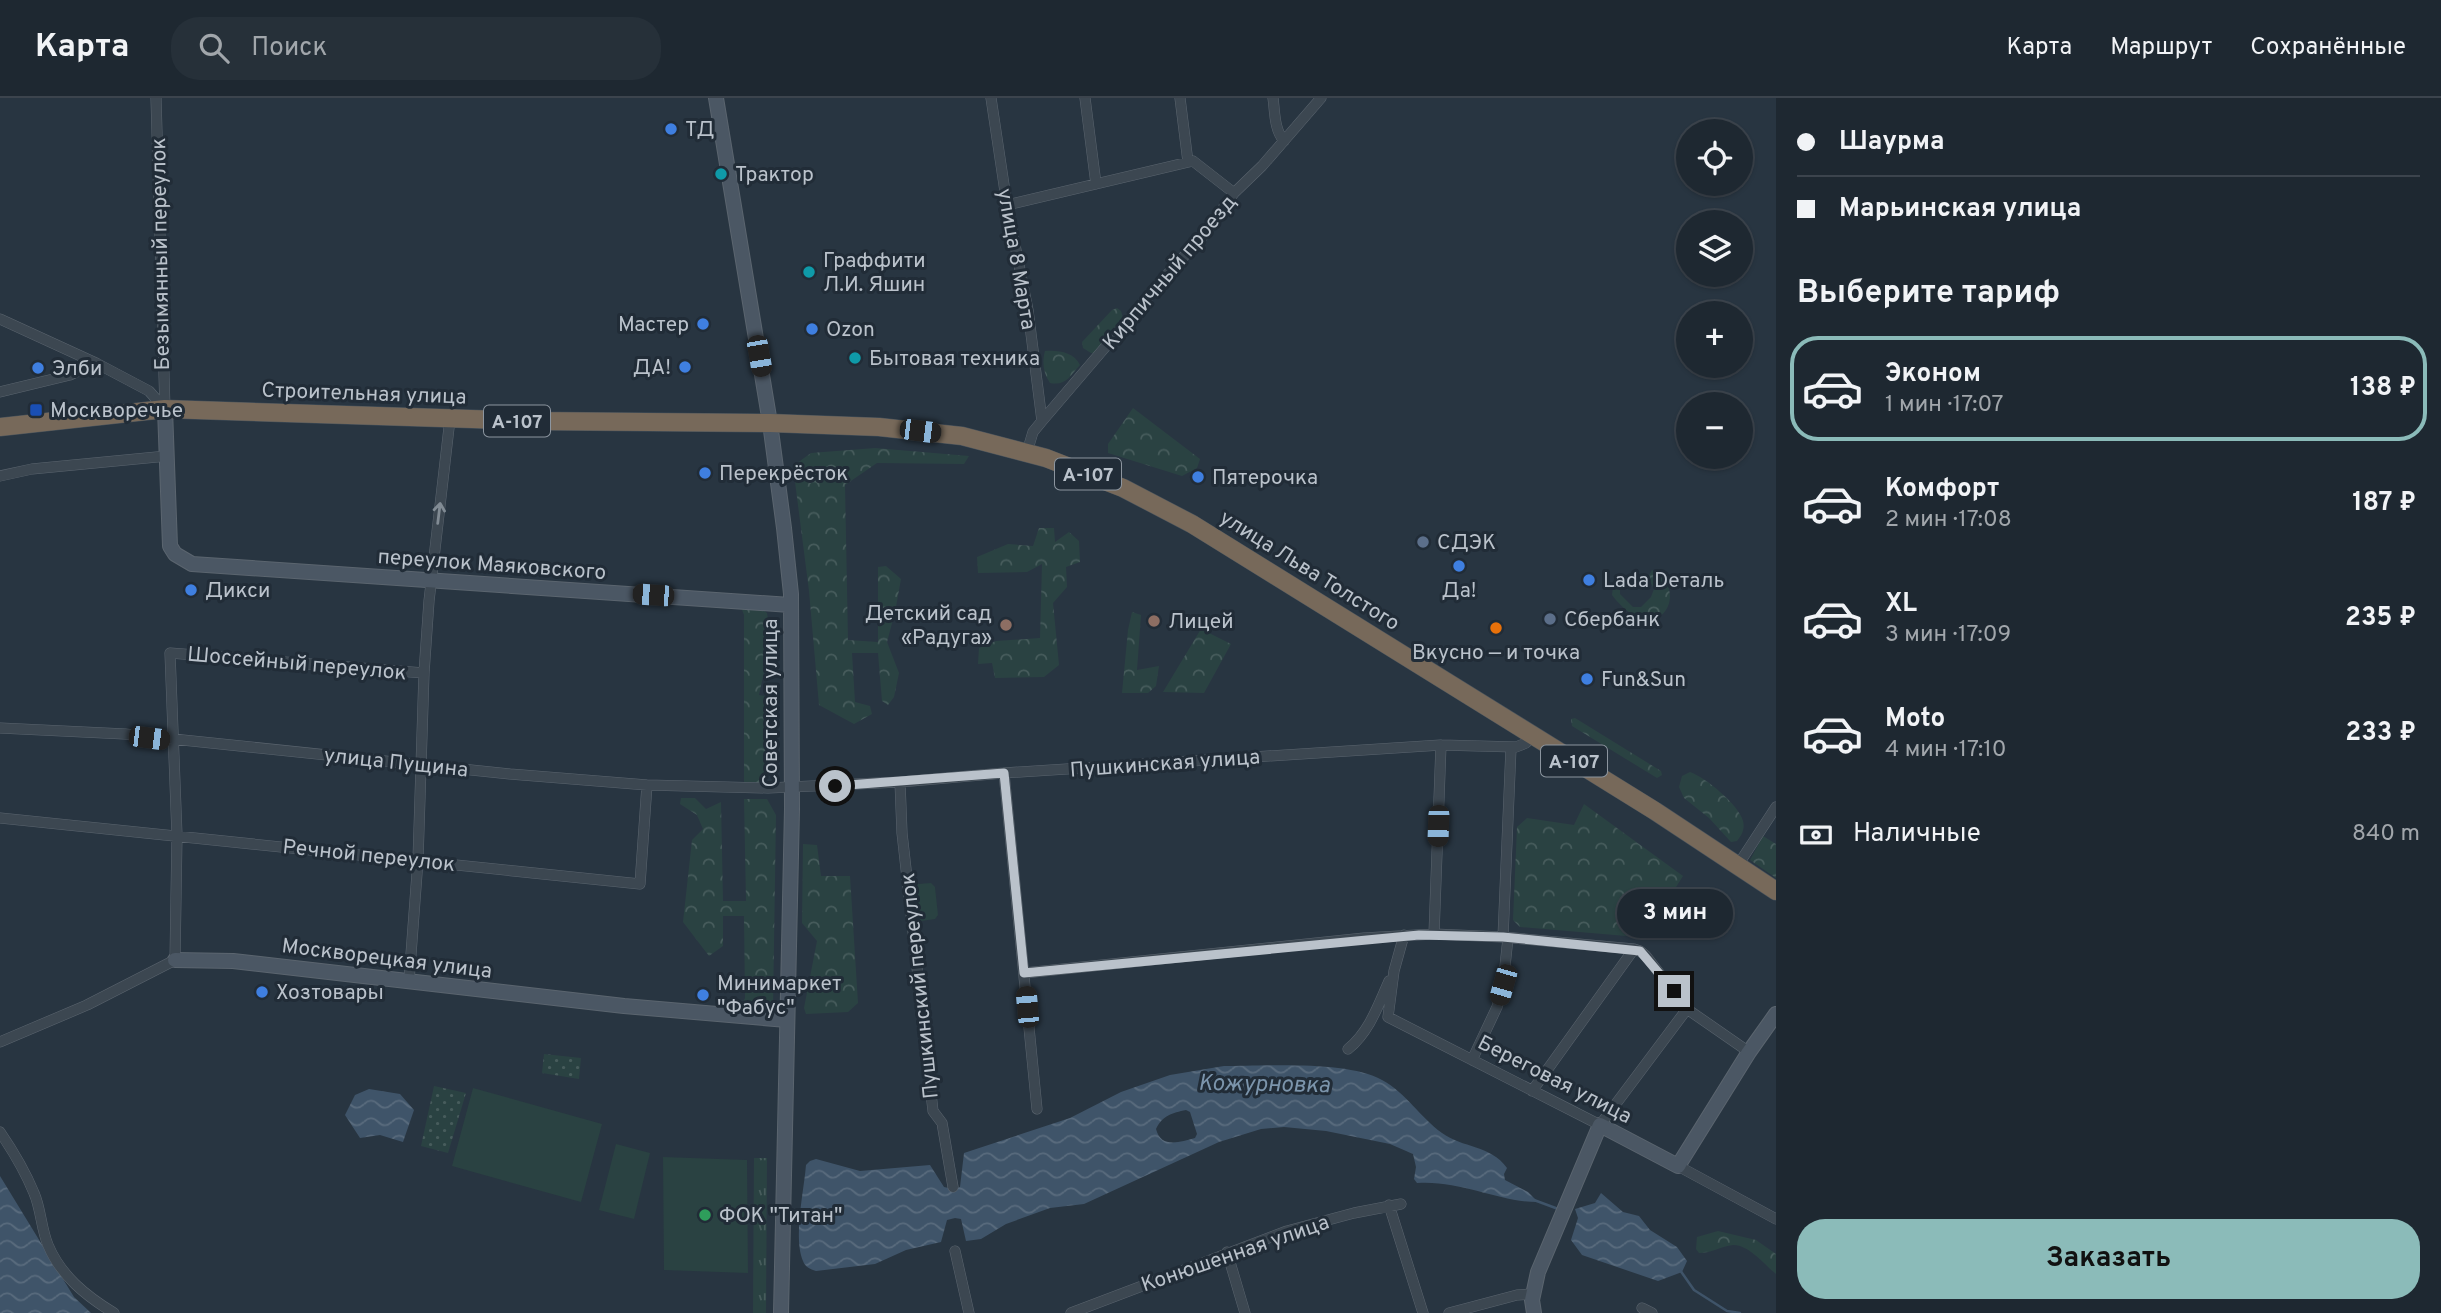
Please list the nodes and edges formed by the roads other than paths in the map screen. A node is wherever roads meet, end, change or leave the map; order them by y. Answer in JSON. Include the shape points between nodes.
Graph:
{"nodes":[{"id":1,"x":156,"y":98,"type":"edge"},
{"id":2,"x":716,"y":98,"type":"edge"},
{"id":3,"x":991,"y":98,"type":"edge"},
{"id":4,"x":1085,"y":98,"type":"edge"},
{"id":5,"x":1180,"y":98,"type":"edge"},
{"id":6,"x":1273,"y":98,"type":"edge"},
{"id":7,"x":1321,"y":98,"type":"edge"},
{"id":8,"x":1284,"y":141,"type":"junction"},
{"id":9,"x":1188,"y":162,"type":"junction"},
{"id":10,"x":1096,"y":184,"type":"junction"},
{"id":11,"x":1234,"y":193,"type":"junction"},
{"id":12,"x":1007,"y":205,"type":"junction"},
{"id":13,"x":0,"y":319,"type":"edge"},
{"id":14,"x":96,"y":363,"type":"junction"},
{"id":15,"x":0,"y":392,"type":"edge"},
{"id":16,"x":165,"y":409,"type":"junction"},
{"id":17,"x":450,"y":419,"type":"junction"},
{"id":18,"x":1042,"y":421,"type":"junction"},
{"id":19,"x":770,"y":423,"type":"junction"},
{"id":20,"x":0,"y":427,"type":"edge"},
{"id":21,"x":1027,"y":452,"type":"junction"},
{"id":22,"x":167,"y":456,"type":"junction"},
{"id":23,"x":0,"y":477,"type":"edge"},
{"id":24,"x":431,"y":581,"type":"junction"},
{"id":25,"x":790,"y":606,"type":"junction"},
{"id":26,"x":424,"y":673,"type":"junction"},
{"id":27,"x":0,"y":728,"type":"edge"},
{"id":28,"x":1534,"y":735,"type":"junction"},
{"id":29,"x":173,"y":741,"type":"junction"},
{"id":30,"x":1440,"y":746,"type":"junction"},
{"id":31,"x":1511,"y":748,"type":"junction"},
{"id":32,"x":421,"y":765,"type":"junction"},
{"id":33,"x":1004,"y":773,"type":"junction"},
{"id":34,"x":900,"y":782,"type":"junction"},
{"id":35,"x":648,"y":785,"type":"junction"},
{"id":36,"x":792,"y":789,"type":"junction"},
{"id":37,"x":1776,"y":807,"type":"edge"},
{"id":38,"x":0,"y":818,"type":"edge"},
{"id":39,"x":177,"y":835,"type":"junction"},
{"id":40,"x":418,"y":860,"type":"junction"},
{"id":41,"x":1738,"y":865,"type":"junction"},
{"id":42,"x":1776,"y":891,"type":"edge"},
{"id":43,"x":1434,"y":934,"type":"junction"},
{"id":44,"x":1404,"y":935,"type":"junction"},
{"id":45,"x":1506,"y":937,"type":"junction"},
{"id":46,"x":1634,"y":949,"type":"junction"},
{"id":47,"x":175,"y":960,"type":"junction"},
{"id":48,"x":1394,"y":971,"type":"junction"},
{"id":49,"x":1024,"y":973,"type":"junction"},
{"id":50,"x":409,"y":981,"type":"junction"},
{"id":51,"x":1687,"y":1009,"type":"junction"},
{"id":52,"x":1776,"y":1014,"type":"edge"},
{"id":53,"x":787,"y":1020,"type":"junction"},
{"id":54,"x":0,"y":1042,"type":"edge"},
{"id":55,"x":1348,"y":1049,"type":"dead end"},
{"id":56,"x":1749,"y":1052,"type":"junction"},
{"id":57,"x":1472,"y":1060,"type":"junction"},
{"id":58,"x":1532,"y":1091,"type":"junction"},
{"id":59,"x":1037,"y":1109,"type":"dead end"},
{"id":60,"x":1600,"y":1125,"type":"junction"},
{"id":61,"x":0,"y":1132,"type":"edge"},
{"id":62,"x":1678,"y":1166,"type":"junction"},
{"id":63,"x":953,"y":1187,"type":"dead end"},
{"id":64,"x":1401,"y":1204,"type":"dead end"},
{"id":65,"x":1389,"y":1205,"type":"junction"},
{"id":66,"x":1776,"y":1219,"type":"edge"},
{"id":67,"x":955,"y":1251,"type":"dead end"},
{"id":68,"x":1227,"y":1252,"type":"junction"},
{"id":69,"x":1533,"y":1294,"type":"junction"},
{"id":70,"x":114,"y":1313,"type":"edge"},
{"id":71,"x":781,"y":1313,"type":"edge"},
{"id":72,"x":969,"y":1313,"type":"edge"},
{"id":73,"x":1071,"y":1313,"type":"edge"},
{"id":74,"x":1245,"y":1313,"type":"edge"},
{"id":75,"x":1423,"y":1313,"type":"edge"},
{"id":76,"x":1449,"y":1313,"type":"edge"},
{"id":77,"x":1534,"y":1313,"type":"edge"}],
"edges":[{"from":1,"to":16,"type":"street","name":"Безымянный переулок"},
{"from":2,"to":19,"type":"street","name":"Советская улица"},
{"from":3,"to":12,"type":"street","name":"улица 8 Марта"},
{"from":4,"to":10,"type":"street"},
{"from":5,"to":9,"type":"street"},
{"from":6,"to":8,"type":"street"},
{"from":7,"to":8,"type":"street","name":"Кирпичный проезд"},
{"from":8,"to":11,"type":"street","name":"Кирпичный проезд"},
{"from":9,"to":10,"type":"street"},
{"from":9,"to":11,"type":"street","via":[[1193,161]]},
{"from":10,"to":12,"type":"street"},
{"from":11,"to":18,"type":"street","name":"Кирпичный проезд","via":[[1189,252]]},
{"from":12,"to":18,"type":"street","name":"улица 8 Марта","via":[[1028,310]]},
{"from":13,"to":14,"type":"street"},
{"from":14,"to":15,"type":"street","via":[[70,375]]},
{"from":14,"to":16,"type":"street","via":[[149,391]]},
{"from":16,"to":17,"type":"highway","name":"Строительная улица","number":"А-107"},
{"from":16,"to":20,"type":"highway","name":"Строительная улица","number":"А-107"},
{"from":16,"to":22,"type":"street"},
{"from":17,"to":19,"type":"highway","name":"Строительная улица","number":"А-107"},
{"from":24,"to":17,"type":"street","one_way":true},
{"from":18,"to":21,"type":"street","name":"Кирпичный проезд"},
{"from":19,"to":21,"type":"highway","name":"улица Льва Толстого","number":"А-107","via":[[962,436]]},
{"from":19,"to":25,"type":"street","name":"Советская улица"},
{"from":21,"to":28,"type":"highway","name":"улица Льва Толстого","number":"А-107","via":[[1154,502]]},
{"from":22,"to":23,"type":"street","via":[[32,468]]},
{"from":22,"to":24,"type":"street","name":"переулок Маяковского","via":[[170,546],[192,564]]},
{"from":24,"to":25,"type":"street","name":"переулок Маяковского"},
{"from":24,"to":26,"type":"street"},
{"from":25,"to":36,"type":"street","name":"Советская улица"},
{"from":26,"to":29,"type":"street","name":"Шоссейный переулок","via":[[170,653]]},
{"from":26,"to":32,"type":"street"},
{"from":27,"to":29,"type":"street","name":"улица Пущина"},
{"from":28,"to":31,"type":"street"},
{"from":28,"to":41,"type":"highway","name":"улица Льва Толстого","number":"А-107"},
{"from":29,"to":32,"type":"street","name":"улица Пущина"},
{"from":29,"to":39,"type":"street"},
{"from":30,"to":31,"type":"street","name":"Пушкинская улица"},
{"from":30,"to":33,"type":"street","name":"Пушкинская улица"},
{"from":30,"to":43,"type":"street"},
{"from":31,"to":45,"type":"street"},
{"from":32,"to":35,"type":"street","name":"улица Пущина"},
{"from":32,"to":40,"type":"street"},
{"from":33,"to":34,"type":"street","name":"Пушкинская улица"},
{"from":33,"to":49,"type":"street"},
{"from":34,"to":36,"type":"street","name":"Пушкинская улица"},
{"from":34,"to":63,"type":"street","name":"Пушкинский переулок","via":[[933,1111],[942,1123]]},
{"from":35,"to":36,"type":"street","name":"улица Пущина"},
{"from":35,"to":40,"type":"street","name":"Речной переулок","via":[[640,884]]},
{"from":36,"to":53,"type":"street","name":"Советская улица"},
{"from":37,"to":41,"type":"street"},
{"from":38,"to":39,"type":"street","name":"Речной переулок"},
{"from":39,"to":40,"type":"street","name":"Речной переулок"},
{"from":39,"to":47,"type":"street"},
{"from":40,"to":50,"type":"street"},
{"from":41,"to":42,"type":"highway","name":"улица Льва Толстого","number":"А-107"},
{"from":43,"to":44,"type":"street"},
{"from":43,"to":45,"type":"street"},
{"from":44,"to":48,"type":"street","name":"Береговая улица"},
{"from":44,"to":49,"type":"street"},
{"from":45,"to":46,"type":"street"},
{"from":45,"to":57,"type":"street","via":[[1497,1007]]},
{"from":46,"to":51,"type":"street","via":[[1646,956]]},
{"from":46,"to":58,"type":"street"},
{"from":47,"to":50,"type":"street","name":"Москворецкая улица","via":[[233,961]]},
{"from":47,"to":54,"type":"street","name":"Москворецкая улица"},
{"from":48,"to":55,"type":"street","via":[[1373,1017]]},
{"from":48,"to":57,"type":"street","name":"Береговая улица","via":[[1388,1017]]},
{"from":49,"to":59,"type":"street"},
{"from":50,"to":53,"type":"street","name":"Москворецкая улица"},
{"from":51,"to":56,"type":"street"},
{"from":51,"to":60,"type":"street"},
{"from":52,"to":56,"type":"street"},
{"from":53,"to":71,"type":"street","name":"Советская улица"},
{"from":56,"to":62,"type":"street"},
{"from":57,"to":58,"type":"street","name":"Береговая улица"},
{"from":58,"to":60,"type":"street","name":"Береговая улица"},
{"from":60,"to":62,"type":"street","name":"Береговая улица"},
{"from":60,"to":69,"type":"street"},
{"from":61,"to":70,"type":"street","via":[[35,1195],[47,1244],[60,1266],[84,1293]]},
{"from":62,"to":66,"type":"street","name":"Береговая улица"},
{"from":64,"to":65,"type":"street","name":"Конюшенная улица"},
{"from":65,"to":68,"type":"street","name":"Конюшенная улица"},
{"from":65,"to":75,"type":"street"},
{"from":67,"to":72,"type":"street"},
{"from":68,"to":73,"type":"street","name":"Конюшенная улица"},
{"from":68,"to":74,"type":"street"},
{"from":69,"to":76,"type":"street"},
{"from":69,"to":77,"type":"street"}]}
